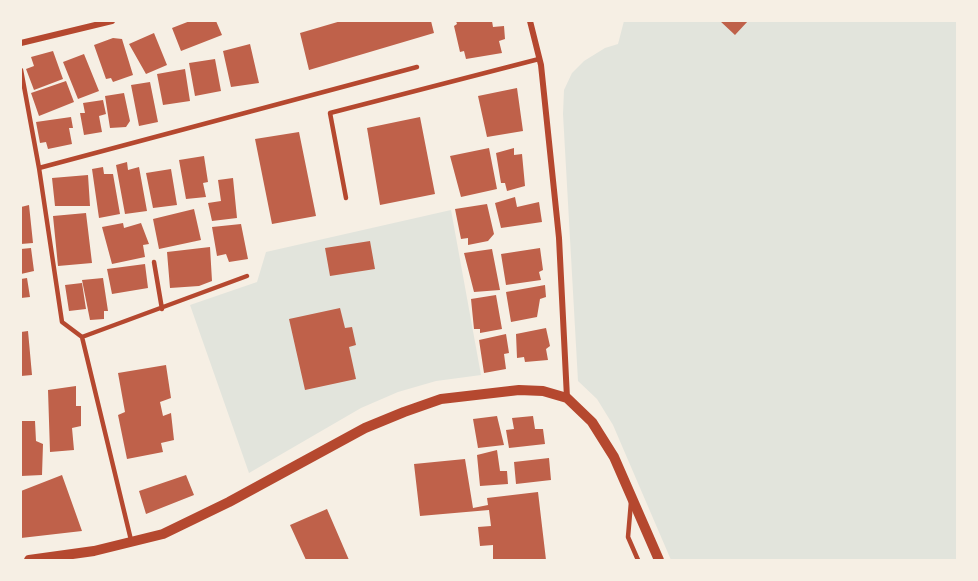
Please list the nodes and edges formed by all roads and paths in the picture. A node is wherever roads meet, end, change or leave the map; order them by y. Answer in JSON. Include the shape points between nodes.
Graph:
{"nodes":[{"id":1,"x":112,"y":21,"type":"edge"},
{"id":2,"x":530,"y":21,"type":"edge"},
{"id":3,"x":21,"y":43,"type":"edge"},
{"id":4,"x":539,"y":58,"type":"junction"},
{"id":5,"x":417,"y":67,"type":"dead end"},
{"id":6,"x":21,"y":70,"type":"edge"},
{"id":7,"x":39,"y":168,"type":"junction"},
{"id":8,"x":346,"y":198,"type":"dead end"},
{"id":9,"x":154,"y":262,"type":"dead end"},
{"id":10,"x":247,"y":276,"type":"dead end"},
{"id":11,"x":162,"y":309,"type":"junction"},
{"id":12,"x":82,"y":337,"type":"junction"},
{"id":13,"x":567,"y":398,"type":"junction"},
{"id":14,"x":631,"y":498,"type":"junction"},
{"id":15,"x":132,"y":543,"type":"junction"},
{"id":16,"x":29,"y":560,"type":"edge"},
{"id":17,"x":51,"y":560,"type":"edge"},
{"id":18,"x":638,"y":560,"type":"edge"},
{"id":19,"x":659,"y":560,"type":"edge"}],
"edges":[{"from":1,"to":3,"type":"street"},
{"from":2,"to":4,"type":"street"},
{"from":4,"to":8,"type":"lane","via":[[330,113]]},
{"from":4,"to":13,"type":"street","via":[[559,238]]},
{"from":5,"to":7,"type":"lane"},
{"from":6,"to":7,"type":"lane"},
{"from":7,"to":12,"type":"lane","via":[[62,322]]},
{"from":9,"to":11,"type":"lane"},
{"from":10,"to":11,"type":"lane"},
{"from":11,"to":12,"type":"lane"},
{"from":12,"to":15,"type":"lane"},
{"from":13,"to":14,"type":"street","via":[[603,438]]},
{"from":13,"to":15,"type":"street","via":[[519,390],[476,393],[422,405],[365,428],[195,519]]},
{"from":14,"to":18,"type":"lane","via":[[628,537]]},
{"from":14,"to":19,"type":"street"},
{"from":15,"to":17,"type":"street"},
{"from":16,"to":17,"type":"street"}]}
